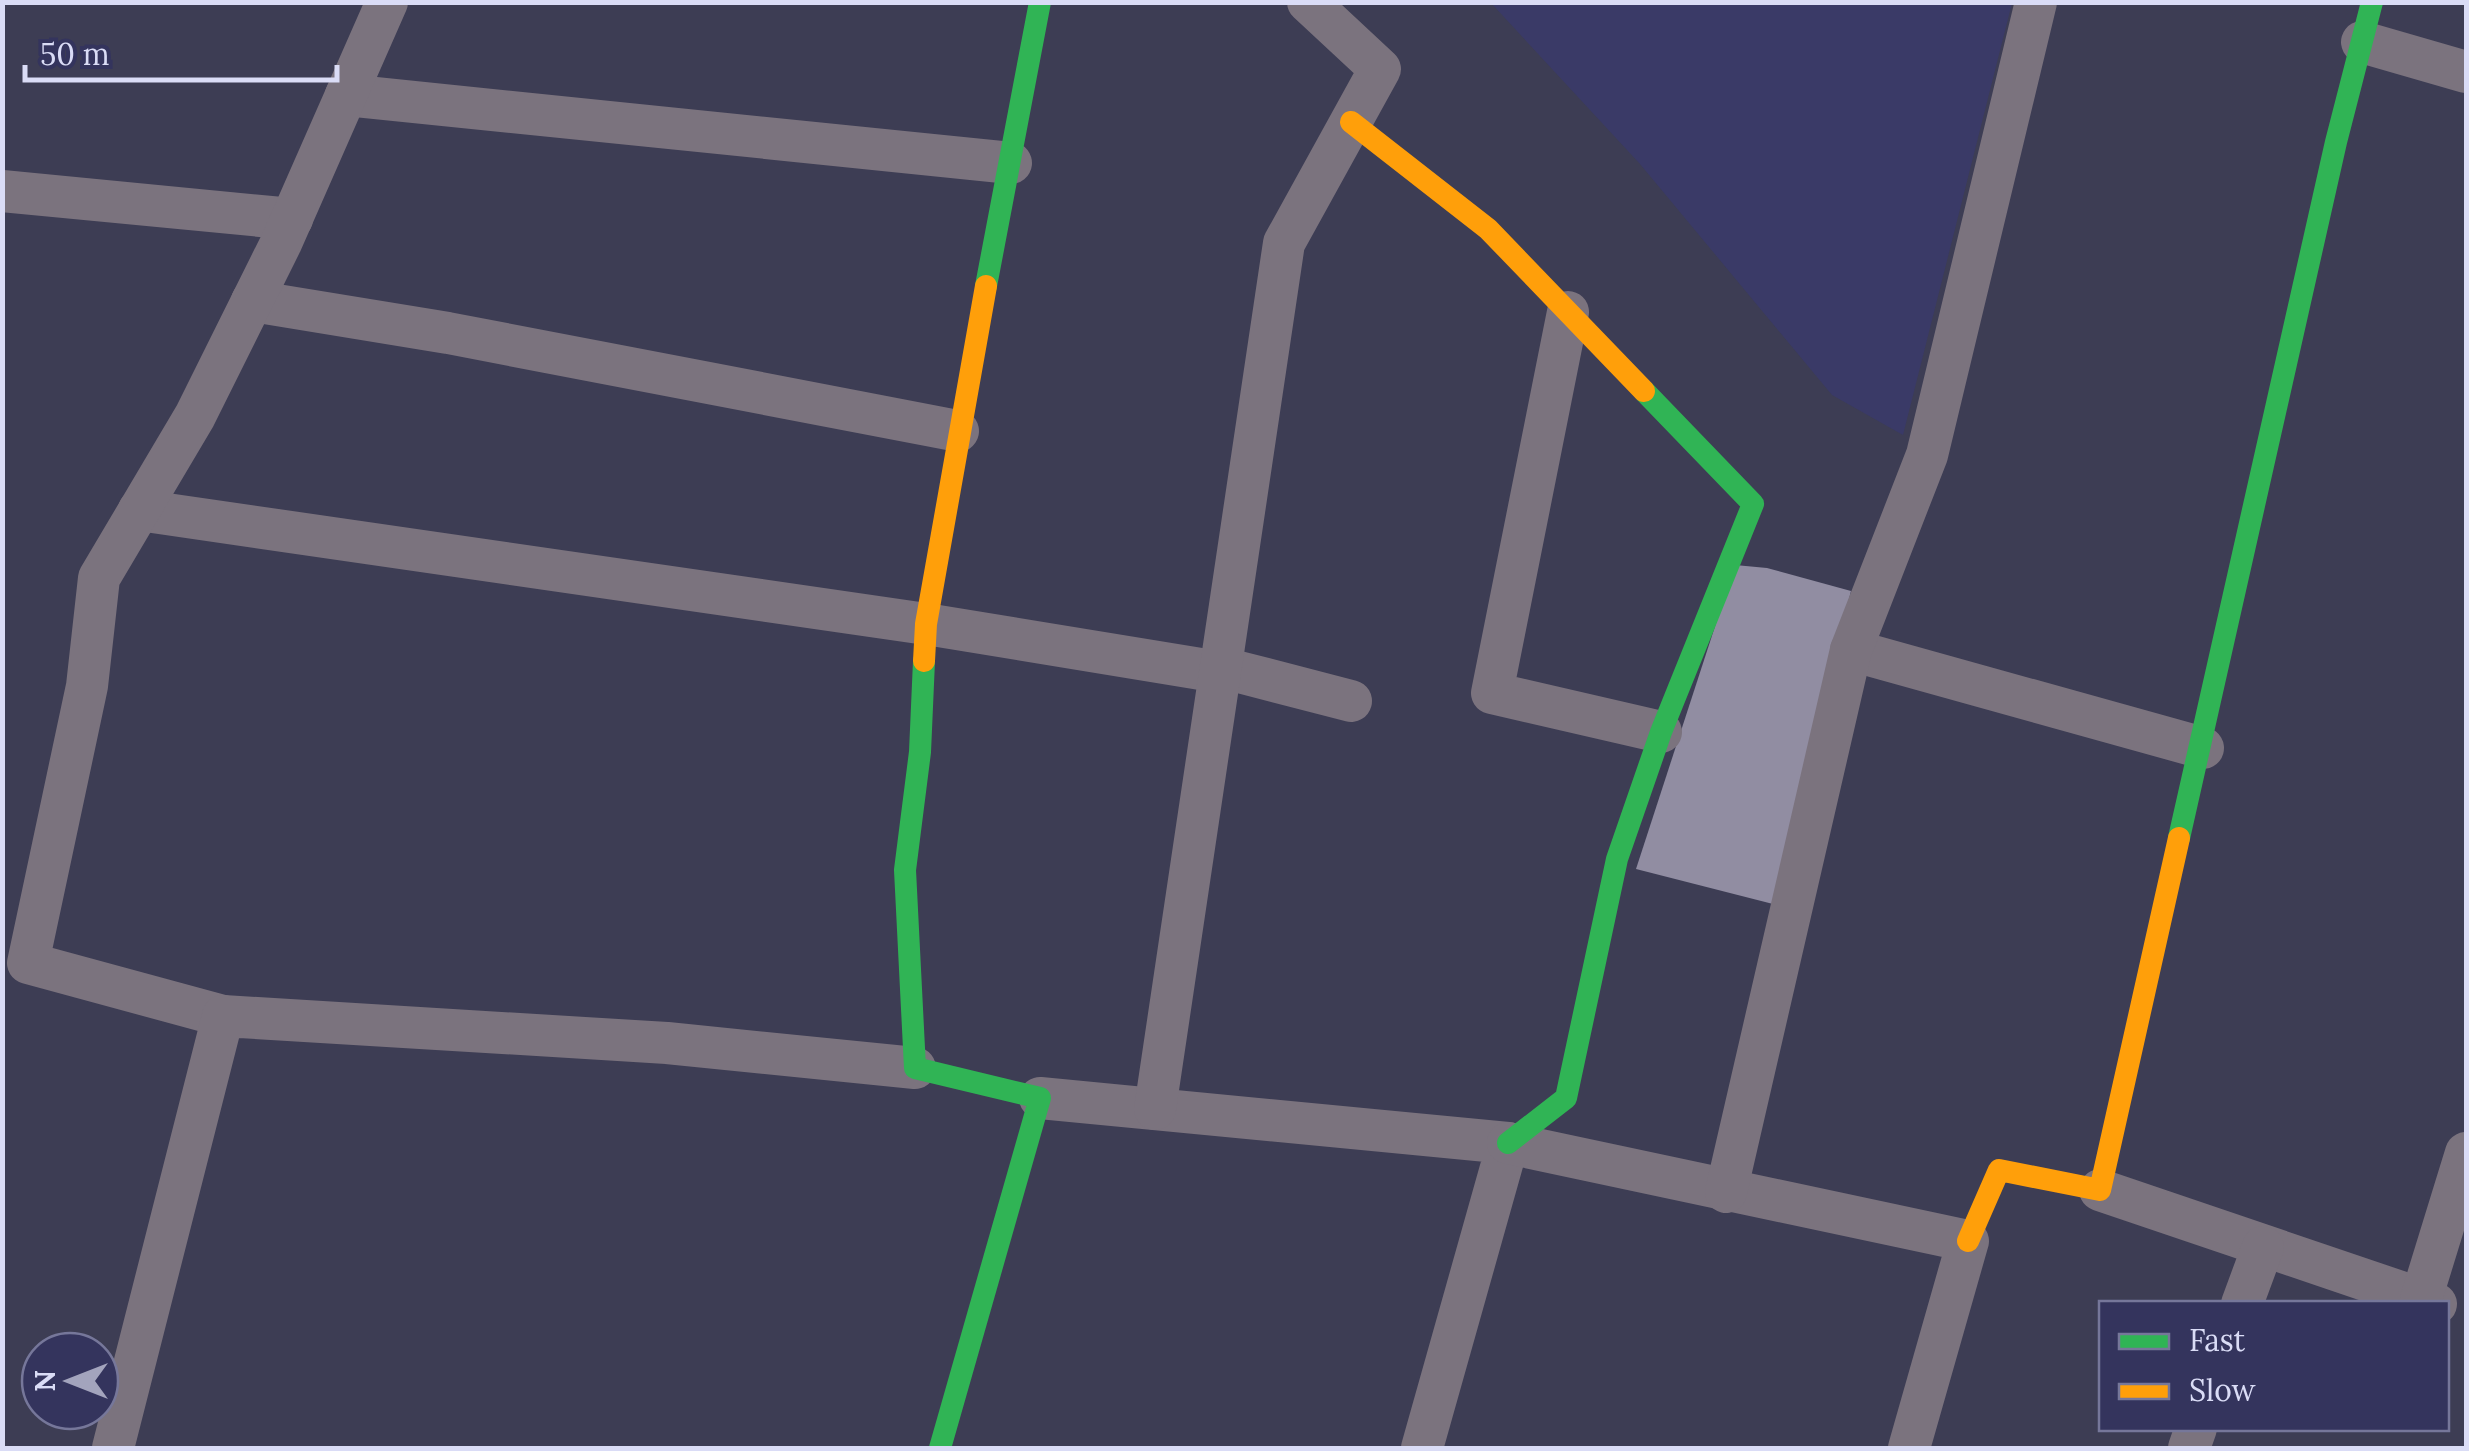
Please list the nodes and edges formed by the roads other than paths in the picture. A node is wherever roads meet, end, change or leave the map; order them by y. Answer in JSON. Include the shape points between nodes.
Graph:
{"nodes":[{"id":1,"x":387,"y":2,"type":"edge"},
{"id":2,"x":1040,"y":2,"type":"edge"},
{"id":3,"x":1308,"y":2,"type":"edge"},
{"id":4,"x":2036,"y":2,"type":"edge"},
{"id":5,"x":2367,"y":22,"type":"edge"},
{"id":6,"x":2466,"y":72,"type":"edge"},
{"id":7,"x":346,"y":96,"type":"junction"},
{"id":8,"x":1351,"y":122,"type":"junction"},
{"id":9,"x":1011,"y":163,"type":"junction"},
{"id":10,"x":2,"y":191,"type":"edge"},
{"id":11,"x":292,"y":219,"type":"junction"},
{"id":12,"x":252,"y":301,"type":"junction"},
{"id":13,"x":1568,"y":312,"type":"junction"},
{"id":14,"x":958,"y":431,"type":"junction"},
{"id":15,"x":139,"y":510,"type":"junction"},
{"id":16,"x":926,"y":624,"type":"junction"},
{"id":17,"x":1850,"y":650,"type":"junction"},
{"id":18,"x":1219,"y":672,"type":"junction"},
{"id":19,"x":1351,"y":701,"type":"dead end"},
{"id":20,"x":1661,"y":732,"type":"junction"},
{"id":21,"x":2203,"y":748,"type":"junction"},
{"id":22,"x":224,"y":1016,"type":"junction"},
{"id":23,"x":915,"y":1068,"type":"junction"},
{"id":24,"x":1040,"y":1098,"type":"junction"},
{"id":25,"x":1155,"y":1109,"type":"junction"},
{"id":26,"x":1508,"y":1144,"type":"junction"},
{"id":27,"x":2466,"y":1153,"type":"edge"},
{"id":28,"x":2100,"y":1190,"type":"junction"},
{"id":29,"x":1726,"y":1192,"type":"junction"},
{"id":30,"x":1968,"y":1242,"type":"junction"},
{"id":31,"x":2263,"y":1247,"type":"junction"},
{"id":32,"x":2243,"y":1301,"type":"edge"},
{"id":33,"x":2429,"y":1301,"type":"edge"},
{"id":34,"x":2435,"y":1301,"type":"edge"},
{"id":35,"x":113,"y":1448,"type":"edge"},
{"id":36,"x":940,"y":1448,"type":"edge"},
{"id":37,"x":1422,"y":1448,"type":"edge"},
{"id":38,"x":1908,"y":1448,"type":"edge"}],
"edges":[{"from":1,"to":7,"type":"street"},
{"from":2,"to":9,"type":"street"},
{"from":3,"to":8,"type":"street","via":[[1380,68]]},
{"from":4,"to":17,"type":"street","via":[[1927,456]]},
{"from":5,"to":6,"type":"street"},
{"from":5,"to":21,"type":"street"},
{"from":7,"to":9,"type":"street"},
{"from":7,"to":11,"type":"street"},
{"from":8,"to":13,"type":"street","via":[[1488,229]]},
{"from":8,"to":18,"type":"street","via":[[1284,243]]},
{"from":9,"to":14,"type":"street"},
{"from":10,"to":11,"type":"street"},
{"from":11,"to":12,"type":"street"},
{"from":12,"to":14,"type":"street"},
{"from":12,"to":15,"type":"street"},
{"from":13,"to":20,"type":"street","via":[[1753,504]]},
{"from":13,"to":20,"type":"street","via":[[1492,693]]},
{"from":14,"to":16,"type":"street"},
{"from":15,"to":16,"type":"street"},
{"from":15,"to":22,"type":"street","via":[[99,578],[87,686],[28,963]]},
{"from":16,"to":18,"type":"street"},
{"from":16,"to":23,"type":"street","via":[[920,752],[904,870]]},
{"from":17,"to":21,"type":"street"},
{"from":17,"to":29,"type":"street"},
{"from":18,"to":19,"type":"street"},
{"from":18,"to":25,"type":"street"},
{"from":20,"to":26,"type":"street","via":[[1617,858],[1566,1098]]},
{"from":21,"to":28,"type":"street"},
{"from":22,"to":23,"type":"street","via":[[667,1043]]},
{"from":22,"to":35,"type":"street"},
{"from":23,"to":24,"type":"street"},
{"from":24,"to":25,"type":"street"},
{"from":24,"to":36,"type":"street"},
{"from":25,"to":26,"type":"street"},
{"from":26,"to":29,"type":"street"},
{"from":26,"to":37,"type":"street"},
{"from":27,"to":34,"type":"street"},
{"from":28,"to":30,"type":"street","via":[[1999,1170]]},
{"from":28,"to":31,"type":"street"},
{"from":29,"to":30,"type":"street"},
{"from":30,"to":38,"type":"street"},
{"from":31,"to":32,"type":"street"},
{"from":31,"to":33,"type":"street"}]}
